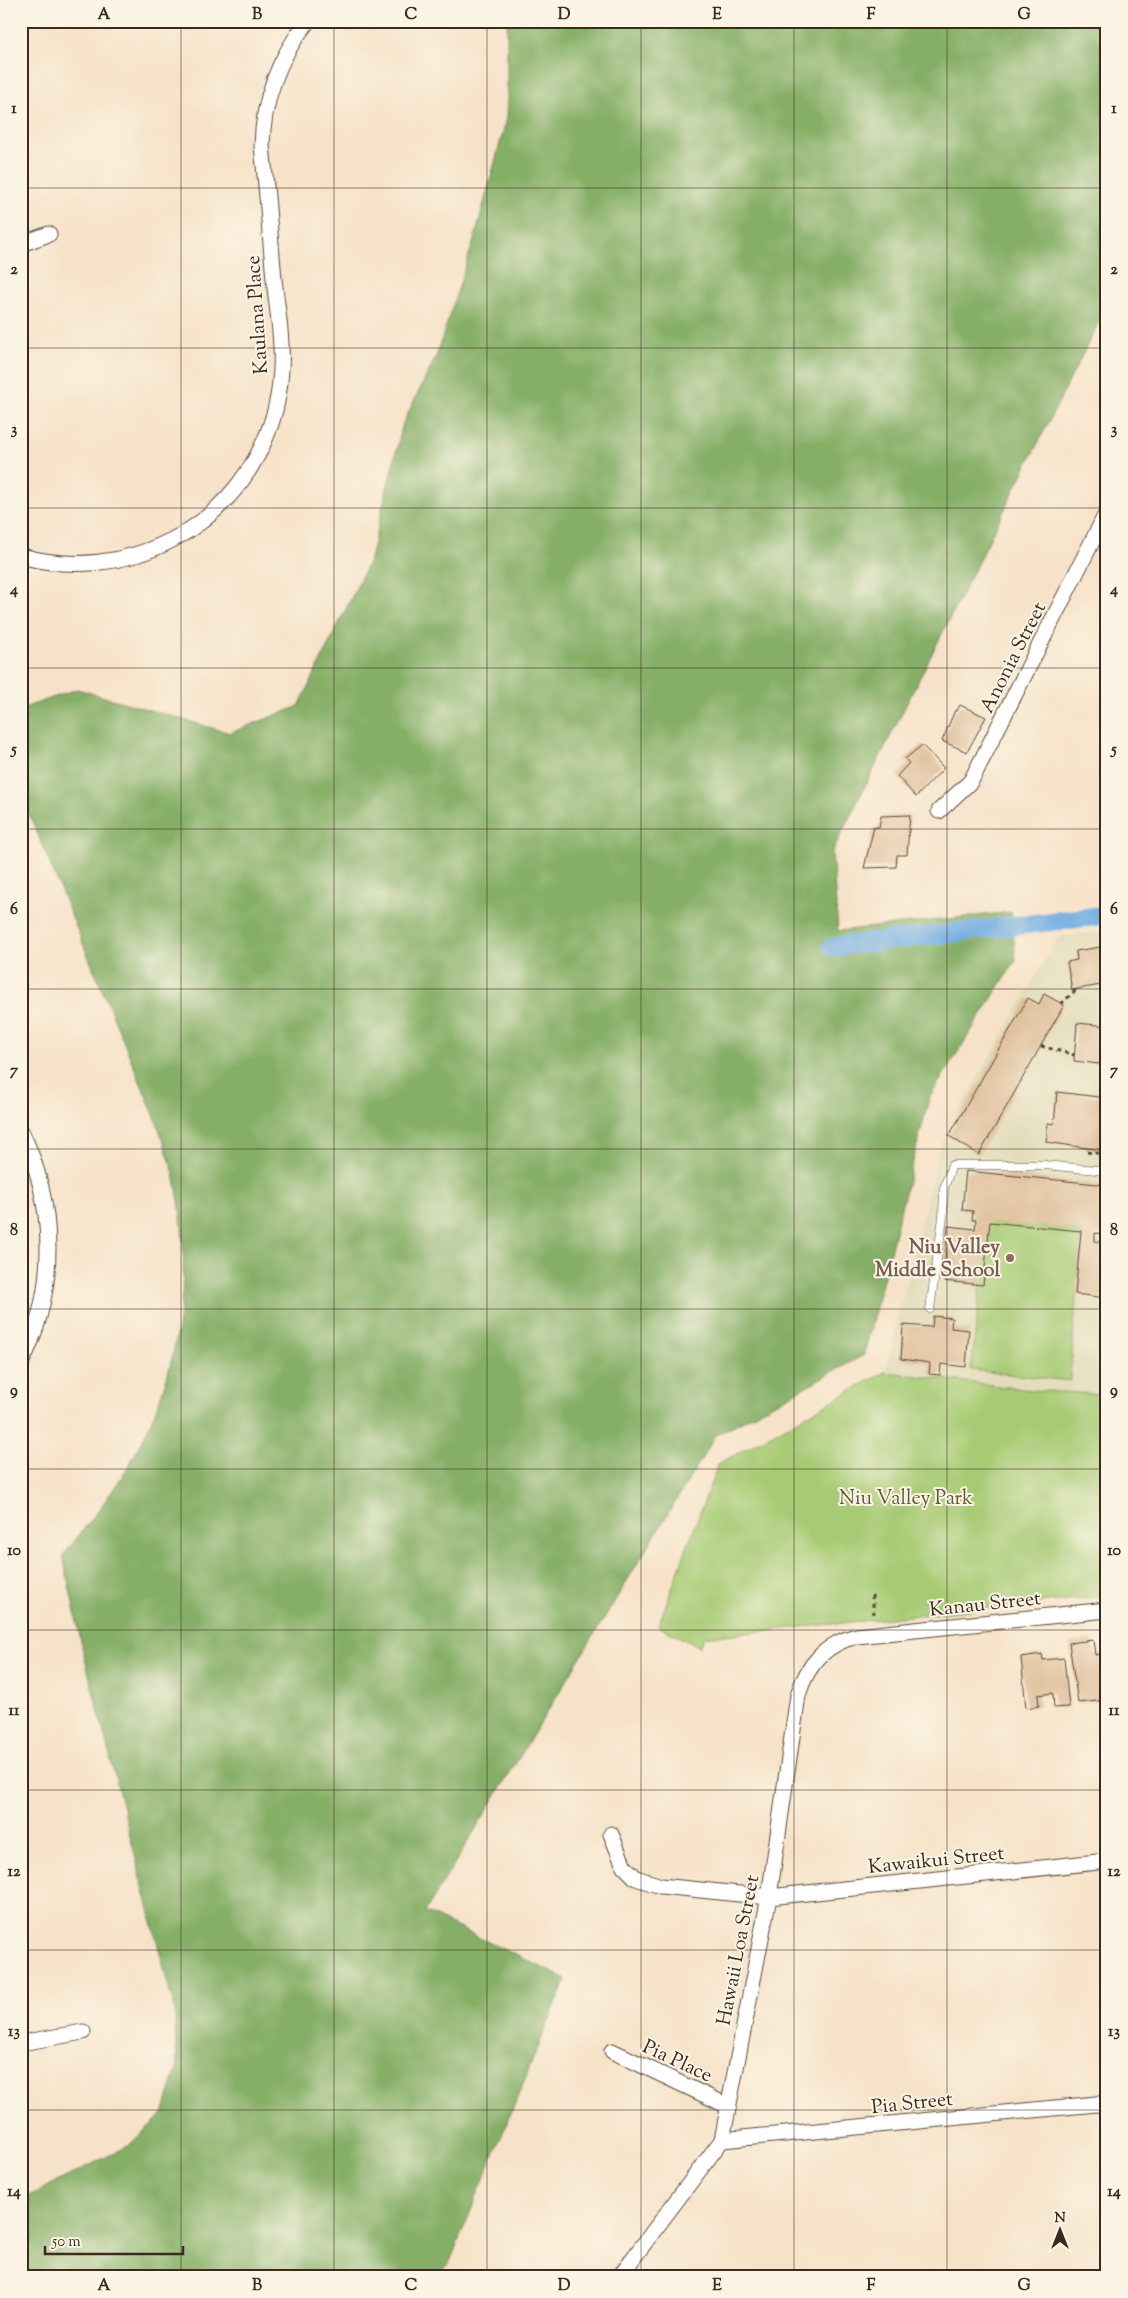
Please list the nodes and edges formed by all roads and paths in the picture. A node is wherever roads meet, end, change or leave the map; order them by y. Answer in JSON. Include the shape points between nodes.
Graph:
{"nodes":[{"id":1,"x":308,"y":21,"type":"edge"},
{"id":2,"x":49,"y":234,"type":"dead end"},
{"id":3,"x":21,"y":244,"type":"edge"},
{"id":4,"x":1107,"y":512,"type":"edge"},
{"id":5,"x":1102,"y":533,"type":"edge"},
{"id":6,"x":21,"y":556,"type":"edge"},
{"id":7,"x":939,"y":811,"type":"dead end"},
{"id":8,"x":1077,"y":989,"type":"dead end"},
{"id":9,"x":1061,"y":1004,"type":"dead end"},
{"id":10,"x":1041,"y":1046,"type":"dead end"},
{"id":11,"x":1074,"y":1055,"type":"dead end"},
{"id":12,"x":21,"y":1131,"type":"edge"},
{"id":13,"x":1087,"y":1152,"type":"dead end"},
{"id":14,"x":1107,"y":1154,"type":"edge"},
{"id":15,"x":1107,"y":1171,"type":"edge"},
{"id":16,"x":930,"y":1310,"type":"dead end"},
{"id":17,"x":21,"y":1363,"type":"edge"},
{"id":18,"x":872,"y":1595,"type":"dead end"},
{"id":19,"x":1107,"y":1610,"type":"edge"},
{"id":20,"x":874,"y":1614,"type":"dead end"},
{"id":21,"x":868,"y":1635,"type":"joint"},
{"id":22,"x":611,"y":1834,"type":"dead end"},
{"id":23,"x":1107,"y":1861,"type":"edge"},
{"id":24,"x":769,"y":1897,"type":"junction"},
{"id":25,"x":83,"y":2032,"type":"dead end"},
{"id":26,"x":21,"y":2043,"type":"edge"},
{"id":27,"x":612,"y":2051,"type":"dead end"},
{"id":28,"x":1107,"y":2102,"type":"edge"},
{"id":29,"x":728,"y":2106,"type":"junction"},
{"id":30,"x":722,"y":2140,"type":"junction"},
{"id":31,"x":619,"y":2277,"type":"edge"}],
"edges":[{"from":1,"to":6,"type":"street","name":"Kaulana Place","via":[[278,71],[264,118],[262,146],[282,367],[275,412],[259,454],[219,508],[183,535],[163,545],[100,562],[56,563]]},
{"from":2,"to":3,"type":"street"},
{"from":4,"to":5,"type":"street","name":"Anonia Street"},
{"from":5,"to":7,"type":"street","name":"Anonia Street","via":[[971,781]]},
{"from":8,"to":9,"type":"path"},
{"from":10,"to":11,"type":"path"},
{"from":12,"to":17,"type":"street","via":[[37,1170],[43,1196],[48,1249],[42,1303]]},
{"from":13,"to":14,"type":"path"},
{"from":15,"to":16,"type":"lane","via":[[1044,1165],[952,1165],[944,1188]]},
{"from":18,"to":20,"type":"path"},
{"from":19,"to":21,"type":"street","name":"Kanau Street"},
{"from":21,"to":24,"type":"street","name":"Hawaii Loa Street","via":[[850,1638],[831,1647],[816,1660],[804,1678],[796,1704]]},
{"from":22,"to":24,"type":"street","name":"Kawaikui Street","via":[[624,1866],[636,1878],[661,1886]]},
{"from":23,"to":24,"type":"street","name":"Kawaikui Street"},
{"from":24,"to":29,"type":"street","name":"Hawaii Loa Street"},
{"from":25,"to":26,"type":"street"},
{"from":27,"to":29,"type":"street","name":"Pia Place"},
{"from":28,"to":30,"type":"street","name":"Pia Street"},
{"from":29,"to":30,"type":"street","name":"Hawaii Loa Street"},
{"from":30,"to":31,"type":"street","name":"Hawaii Loa Street"}]}
